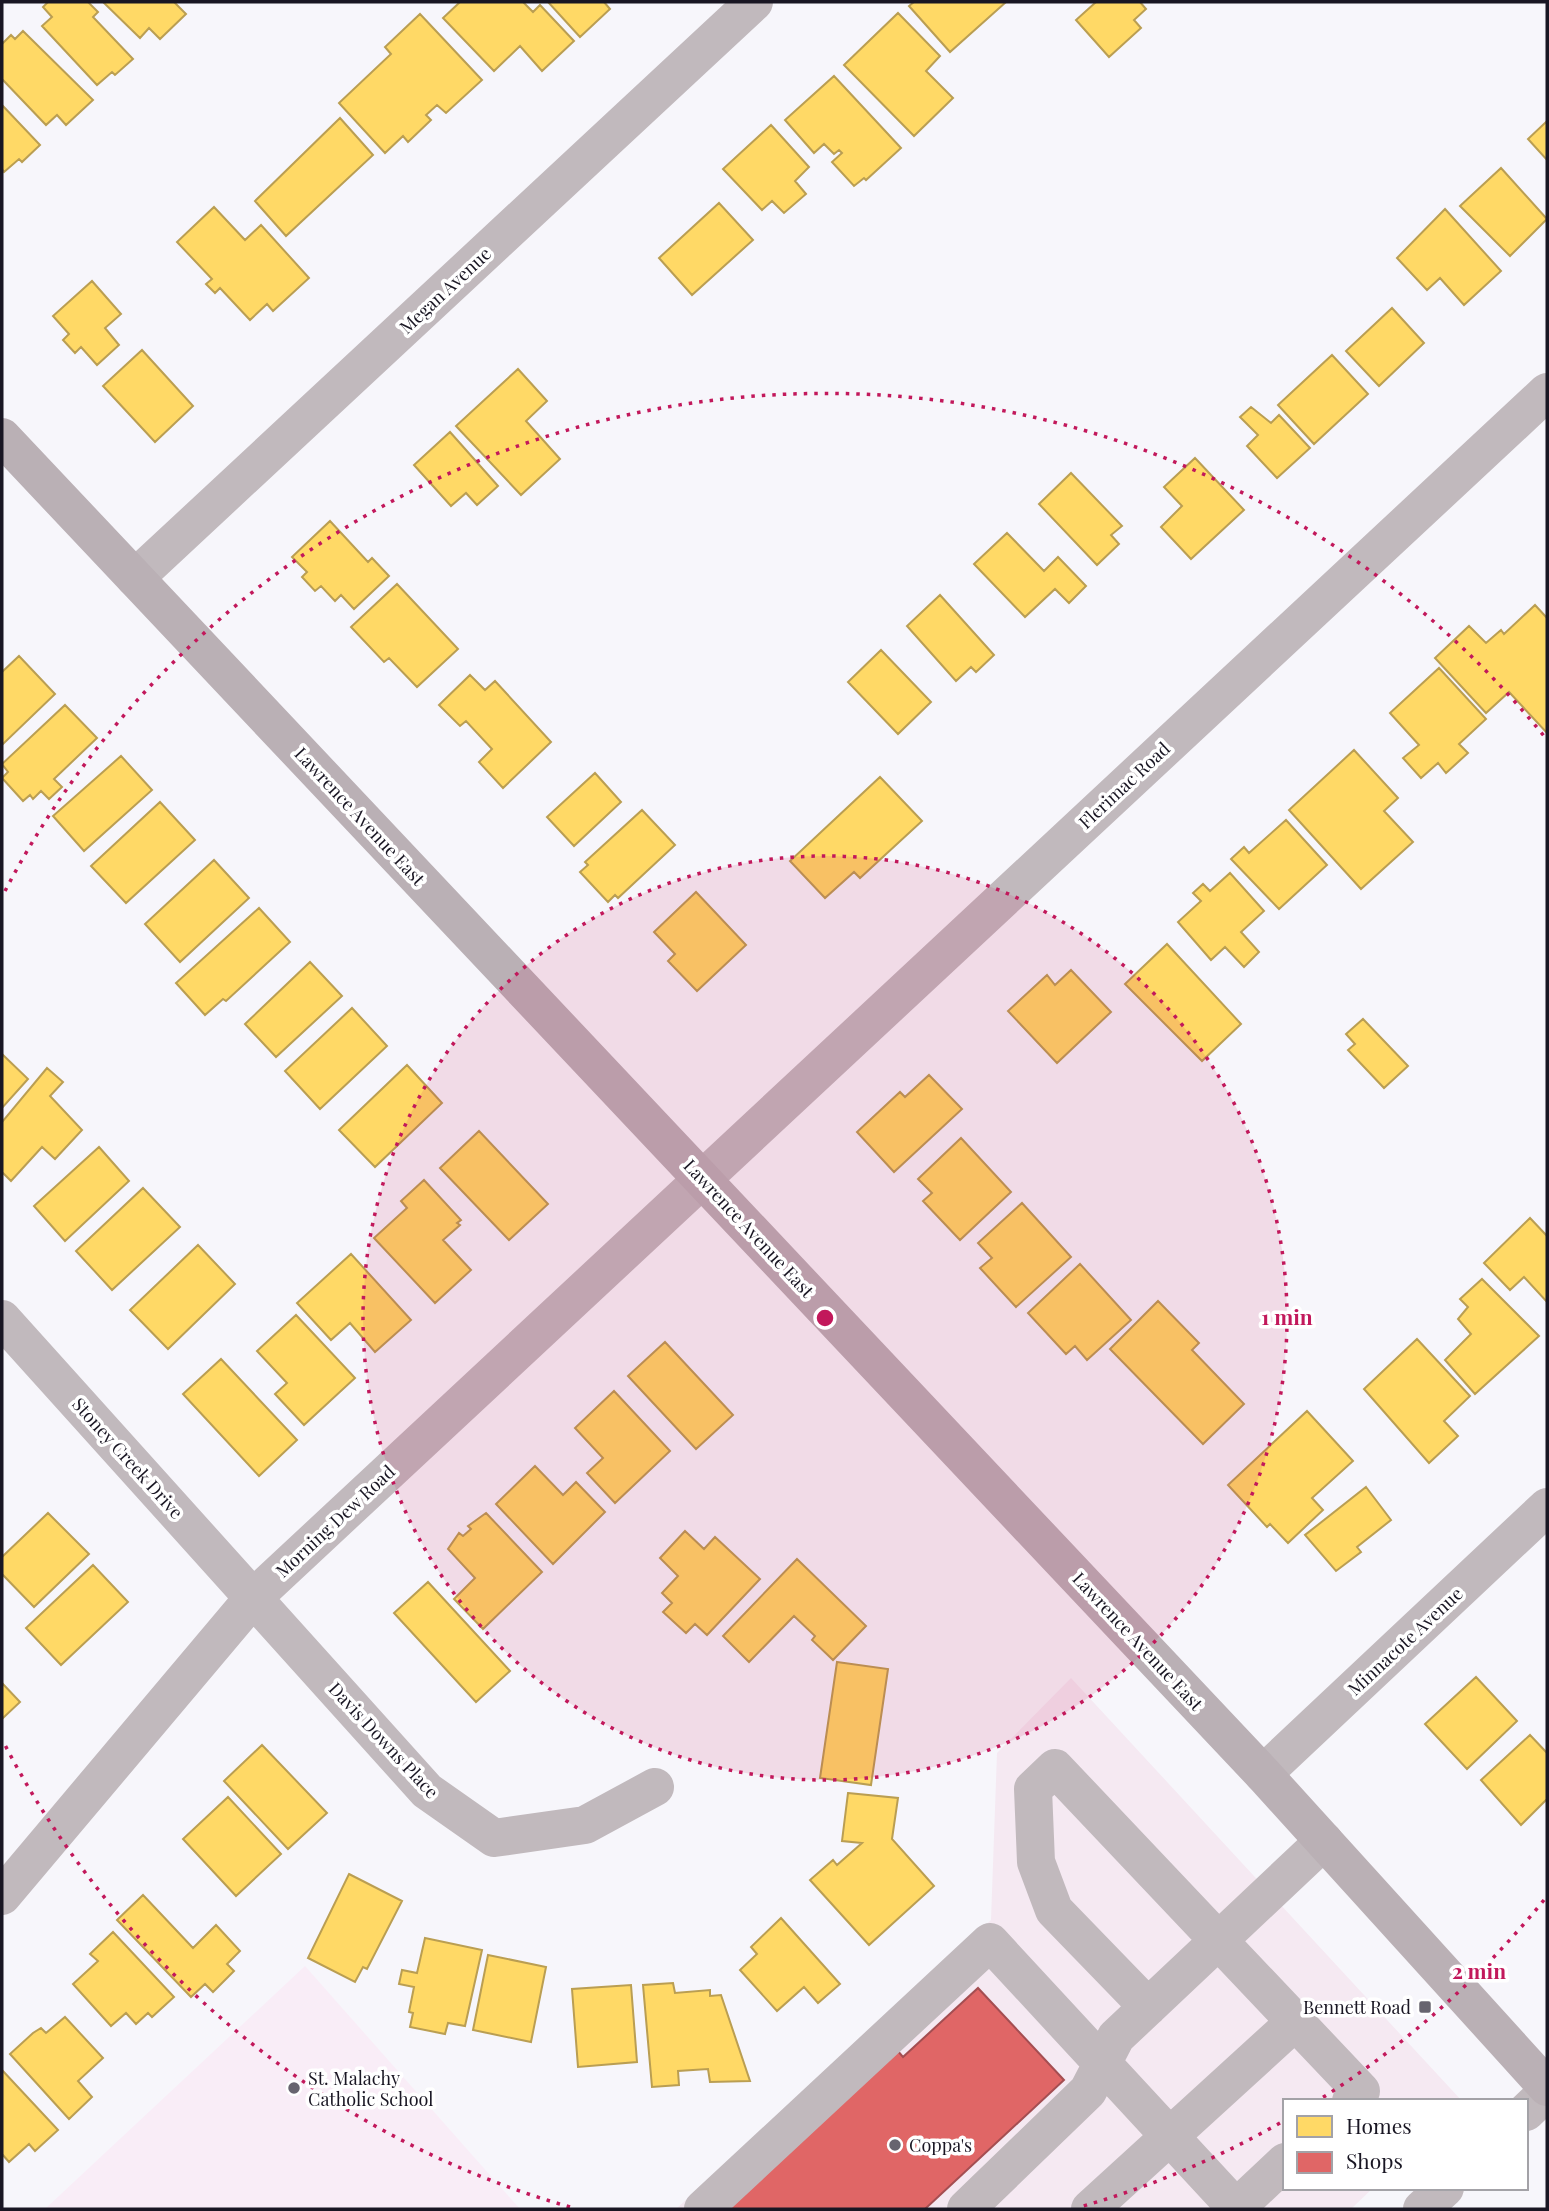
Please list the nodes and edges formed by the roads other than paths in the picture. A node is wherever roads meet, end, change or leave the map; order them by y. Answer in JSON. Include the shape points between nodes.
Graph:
{"nodes":[{"id":1,"x":754,"y":2,"type":"edge"},
{"id":2,"x":1547,"y":392,"type":"edge"},
{"id":3,"x":2,"y":437,"type":"edge"},
{"id":4,"x":135,"y":578,"type":"junction"},
{"id":5,"x":701,"y":1178,"type":"junction"},
{"id":6,"x":2,"y":1319,"type":"edge"},
{"id":7,"x":1547,"y":1507,"type":"edge"},
{"id":8,"x":254,"y":1597,"type":"junction"},
{"id":9,"x":1263,"y":1774,"type":"junction"},
{"id":10,"x":655,"y":1787,"type":"dead end"},
{"id":11,"x":1324,"y":1840,"type":"junction"},
{"id":12,"x":2,"y":1896,"type":"edge"},
{"id":13,"x":1220,"y":1941,"type":"junction"},
{"id":14,"x":1148,"y":2007,"type":"junction"},
{"id":15,"x":1296,"y":2021,"type":"junction"},
{"id":16,"x":1100,"y":2062,"type":"junction"},
{"id":17,"x":1547,"y":2090,"type":"edge"},
{"id":18,"x":1352,"y":2099,"type":"edge"},
{"id":19,"x":1528,"y":2110,"type":"edge"},
{"id":20,"x":1170,"y":2136,"type":"junction"},
{"id":21,"x":1283,"y":2164,"type":"edge"},
{"id":22,"x":1443,"y":2190,"type":"edge"},
{"id":23,"x":703,"y":2209,"type":"edge"},
{"id":24,"x":966,"y":2209,"type":"edge"},
{"id":25,"x":1090,"y":2209,"type":"edge"},
{"id":26,"x":1235,"y":2209,"type":"edge"},
{"id":27,"x":1422,"y":2209,"type":"edge"}],
"edges":[{"from":1,"to":4,"type":"street","name":"Megan Avenue"},
{"from":2,"to":5,"type":"street","name":"Flerimac Road"},
{"from":3,"to":4,"type":"main road","name":"Lawrence Avenue East"},
{"from":4,"to":5,"type":"main road","name":"Lawrence Avenue East"},
{"from":5,"to":8,"type":"street","name":"Morning Dew Road"},
{"from":5,"to":9,"type":"main road","name":"Lawrence Avenue East"},
{"from":6,"to":8,"type":"street","name":"Stoney Creek Drive"},
{"from":7,"to":9,"type":"street","name":"Minnacote Avenue"},
{"from":8,"to":10,"type":"street","name":"Davis Downs Place","via":[[427,1791],[494,1838],[585,1825]]},
{"from":8,"to":12,"type":"street","name":"Morning Dew Road"},
{"from":9,"to":11,"type":"main road","name":"Lawrence Avenue East"},
{"from":11,"to":13,"type":"street"},
{"from":11,"to":17,"type":"main road","name":"Lawrence Avenue East"},
{"from":13,"to":14,"type":"street"},
{"from":13,"to":14,"type":"street","via":[[1055,1768],[1033,1789],[1036,1862],[1054,1910]]},
{"from":13,"to":15,"type":"street"},
{"from":14,"to":16,"type":"street","via":[[1116,2037]]},
{"from":15,"to":18,"type":"street","via":[[1361,2091]]},
{"from":15,"to":20,"type":"street"},
{"from":16,"to":20,"type":"street"},
{"from":16,"to":23,"type":"street","via":[[990,1942]]},
{"from":16,"to":24,"type":"street","via":[[1087,2091]]},
{"from":17,"to":19,"type":"street"},
{"from":20,"to":25,"type":"street"},
{"from":20,"to":26,"type":"street"},
{"from":21,"to":26,"type":"street"},
{"from":22,"to":27,"type":"street"}]}
